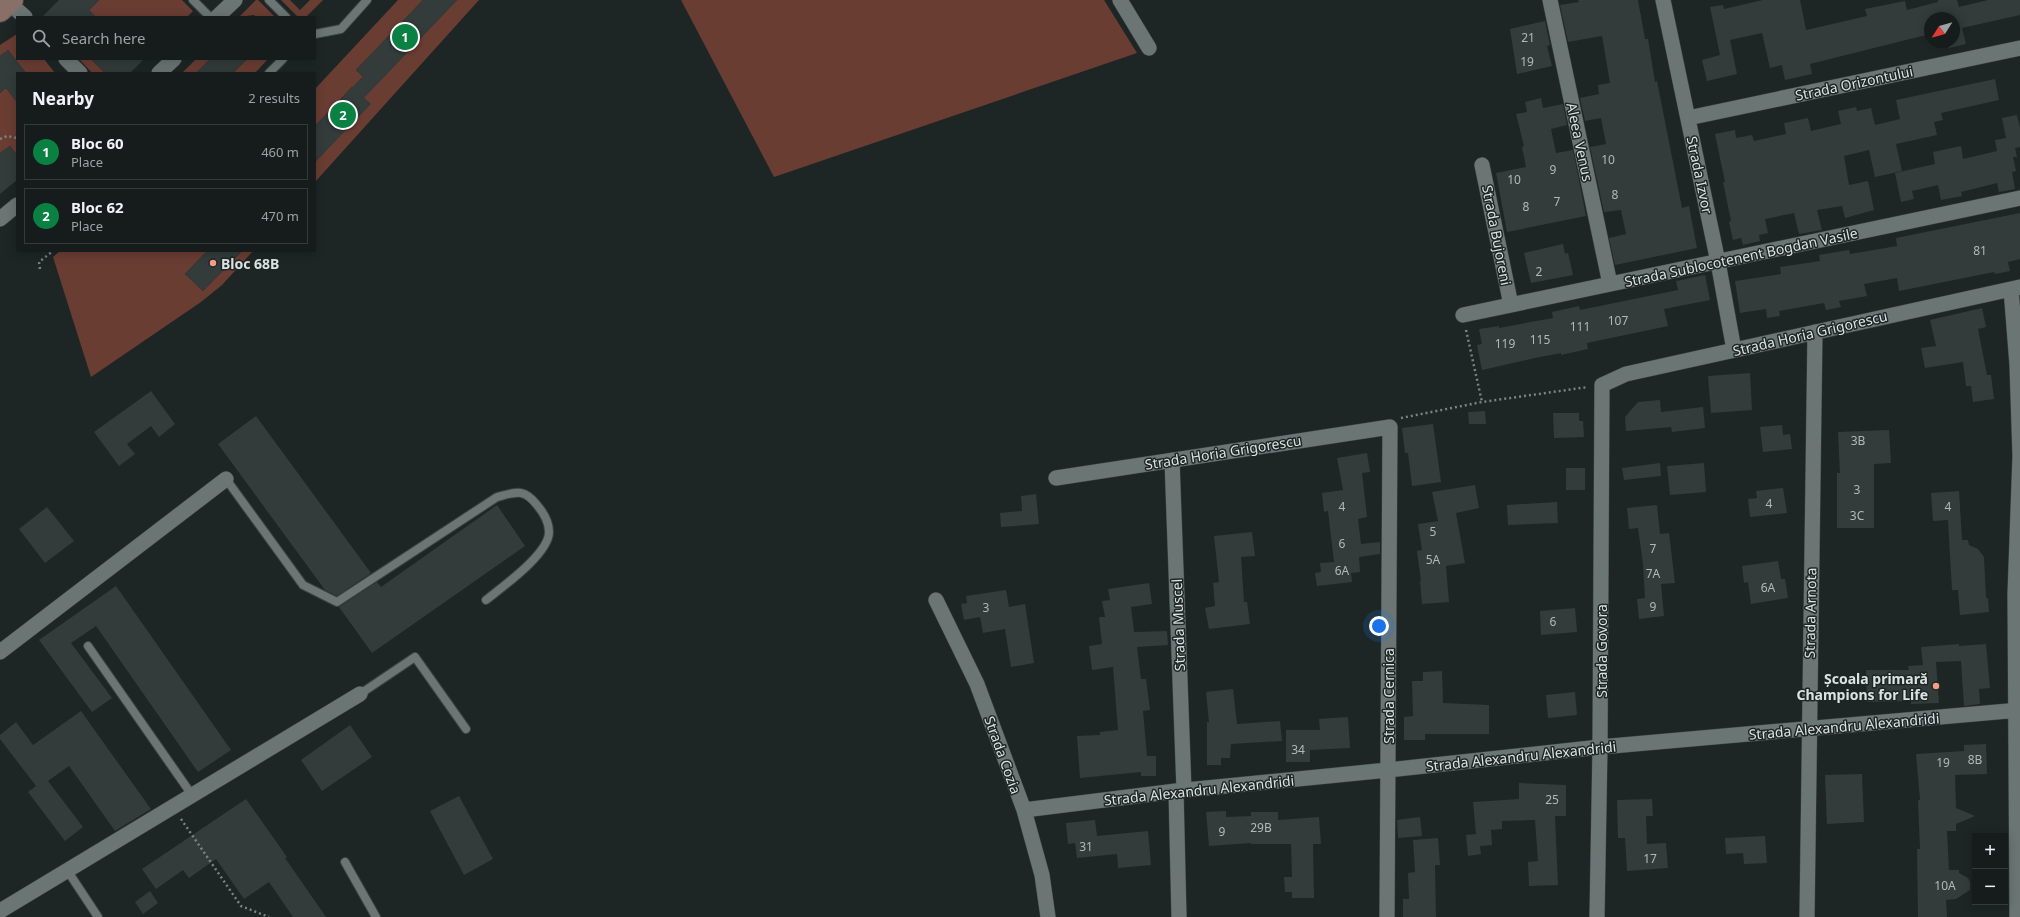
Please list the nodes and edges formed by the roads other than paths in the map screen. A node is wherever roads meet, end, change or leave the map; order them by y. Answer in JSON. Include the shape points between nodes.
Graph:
{"nodes":[{"id":1,"x":193,"y":0,"type":"edge"},
{"id":2,"x":235,"y":0,"type":"edge"},
{"id":3,"x":269,"y":0,"type":"edge"},
{"id":4,"x":367,"y":0,"type":"edge"},
{"id":5,"x":1120,"y":0,"type":"edge"},
{"id":6,"x":1550,"y":0,"type":"edge"},
{"id":7,"x":1663,"y":0,"type":"edge"},
{"id":8,"x":209,"y":16,"type":"edge"},
{"id":9,"x":218,"y":16,"type":"edge"},
{"id":10,"x":285,"y":16,"type":"edge"},
{"id":11,"x":316,"y":34,"type":"edge"},
{"id":12,"x":1149,"y":48,"type":"dead end"},
{"id":13,"x":2020,"y":48,"type":"edge"},
{"id":14,"x":67,"y":60,"type":"edge"},
{"id":15,"x":173,"y":60,"type":"edge"},
{"id":16,"x":282,"y":60,"type":"edge"},
{"id":17,"x":79,"y":72,"type":"edge"},
{"id":18,"x":160,"y":72,"type":"edge"},
{"id":19,"x":270,"y":72,"type":"edge"},
{"id":20,"x":1688,"y":118,"type":"junction"},
{"id":21,"x":1482,"y":165,"type":"dead end"},
{"id":22,"x":2020,"y":198,"type":"edge"},
{"id":23,"x":16,"y":207,"type":"edge"},
{"id":24,"x":0,"y":219,"type":"edge"},
{"id":25,"x":1718,"y":262,"type":"junction"},
{"id":26,"x":1610,"y":284,"type":"junction"},
{"id":27,"x":2016,"y":288,"type":"edge"},
{"id":28,"x":1511,"y":305,"type":"junction"},
{"id":29,"x":1463,"y":316,"type":"road end"},
{"id":30,"x":1815,"y":332,"type":"junction"},
{"id":31,"x":1734,"y":350,"type":"junction"},
{"id":32,"x":1602,"y":385,"type":"joint"},
{"id":33,"x":1390,"y":427,"type":"joint"},
{"id":34,"x":1172,"y":460,"type":"junction"},
{"id":35,"x":1056,"y":478,"type":"dead end"},
{"id":36,"x":226,"y":479,"type":"joint"},
{"id":37,"x":486,"y":600,"type":"dead end"},
{"id":38,"x":936,"y":600,"type":"dead end"},
{"id":39,"x":88,"y":646,"type":"dead end"},
{"id":40,"x":0,"y":652,"type":"edge"},
{"id":41,"x":360,"y":694,"type":"joint"},
{"id":42,"x":2018,"y":711,"type":"edge"},
{"id":43,"x":466,"y":729,"type":"dead end"},
{"id":44,"x":1808,"y":730,"type":"junction"},
{"id":45,"x":1600,"y":747,"type":"junction"},
{"id":46,"x":1388,"y":770,"type":"junction"},
{"id":47,"x":1180,"y":790,"type":"junction"},
{"id":48,"x":192,"y":795,"type":"junction"},
{"id":49,"x":1024,"y":810,"type":"junction"},
{"id":50,"x":345,"y":862,"type":"dead end"},
{"id":51,"x":67,"y":870,"type":"junction"},
{"id":52,"x":0,"y":911,"type":"edge"},
{"id":53,"x":98,"y":917,"type":"edge"},
{"id":54,"x":376,"y":917,"type":"edge"},
{"id":55,"x":1048,"y":917,"type":"edge"},
{"id":56,"x":1179,"y":917,"type":"edge"},
{"id":57,"x":1387,"y":917,"type":"edge"},
{"id":58,"x":1598,"y":917,"type":"edge"},
{"id":59,"x":1807,"y":917,"type":"edge"},
{"id":60,"x":2017,"y":917,"type":"edge"}],
"edges":[{"from":1,"to":8,"type":"lane"},
{"from":2,"to":9,"type":"street"},
{"from":3,"to":10,"type":"lane"},
{"from":4,"to":11,"type":"lane","via":[[341,29]]},
{"from":5,"to":12,"type":"street"},
{"from":6,"to":26,"type":"street","name":"Aleea Venus"},
{"from":7,"to":20,"type":"street","name":"Strada Izvor"},
{"from":13,"to":20,"type":"street","name":"Strada Orizontului"},
{"from":14,"to":17,"type":"street"},
{"from":15,"to":18,"type":"street"},
{"from":16,"to":19,"type":"lane"},
{"from":20,"to":25,"type":"street","name":"Strada Izvor"},
{"from":21,"to":28,"type":"street","name":"Strada Bujoreni"},
{"from":22,"to":25,"type":"street","name":"Strada Sublocotenent Bogdan Vasile"},
{"from":23,"to":24,"type":"street"},
{"from":25,"to":26,"type":"street","name":"Strada Sublocotenent Bogdan Vasile"},
{"from":25,"to":31,"type":"street","name":"Strada Izvor"},
{"from":26,"to":28,"type":"street","name":"Strada Sublocotenent Bogdan Vasile"},
{"from":27,"to":30,"type":"street","name":"Strada Horia Grigorescu"},
{"from":27,"to":42,"type":"street","via":[[2020,456],[2016,594]]},
{"from":28,"to":29,"type":"street","name":"Strada Sublocotenent Bogdan Vasile"},
{"from":30,"to":31,"type":"street","name":"Strada Horia Grigorescu"},
{"from":30,"to":44,"type":"street","name":"Strada Arnota"},
{"from":31,"to":32,"type":"street","name":"Strada Horia Grigorescu","via":[[1626,374]]},
{"from":32,"to":45,"type":"street","name":"Strada Govora"},
{"from":33,"to":34,"type":"street","name":"Strada Horia Grigorescu"},
{"from":33,"to":46,"type":"street","name":"Strada Cernica"},
{"from":34,"to":35,"type":"street","name":"Strada Horia Grigorescu"},
{"from":34,"to":47,"type":"street","name":"Strada Muscel"},
{"from":36,"to":37,"type":"lane","via":[[303,585],[337,602],[497,497],[517,492],[530,496],[544,513],[549,533],[545,544],[534,560]]},
{"from":36,"to":40,"type":"street"},
{"from":38,"to":49,"type":"street","name":"Strada Cozia","via":[[977,684]]},
{"from":39,"to":48,"type":"lane"},
{"from":41,"to":43,"type":"lane","via":[[415,657]]},
{"from":41,"to":48,"type":"street"},
{"from":42,"to":44,"type":"street","name":"Strada Alexandru Alexandridi"},
{"from":42,"to":60,"type":"street"},
{"from":44,"to":45,"type":"street","name":"Strada Alexandru Alexandridi"},
{"from":44,"to":59,"type":"street","name":"Strada Arnota"},
{"from":45,"to":46,"type":"street","name":"Strada Alexandru Alexandridi"},
{"from":45,"to":58,"type":"street","name":"Strada Govora"},
{"from":46,"to":47,"type":"street","name":"Strada Alexandru Alexandridi"},
{"from":46,"to":57,"type":"street","name":"Strada Cernica"},
{"from":47,"to":49,"type":"street","name":"Strada Alexandru Alexandridi"},
{"from":47,"to":56,"type":"street","name":"Strada Muscel"},
{"from":48,"to":51,"type":"street"},
{"from":49,"to":55,"type":"street","name":"Strada Cozia","via":[[1042,875]]},
{"from":50,"to":54,"type":"lane"},
{"from":51,"to":52,"type":"street"},
{"from":51,"to":53,"type":"lane"}]}
